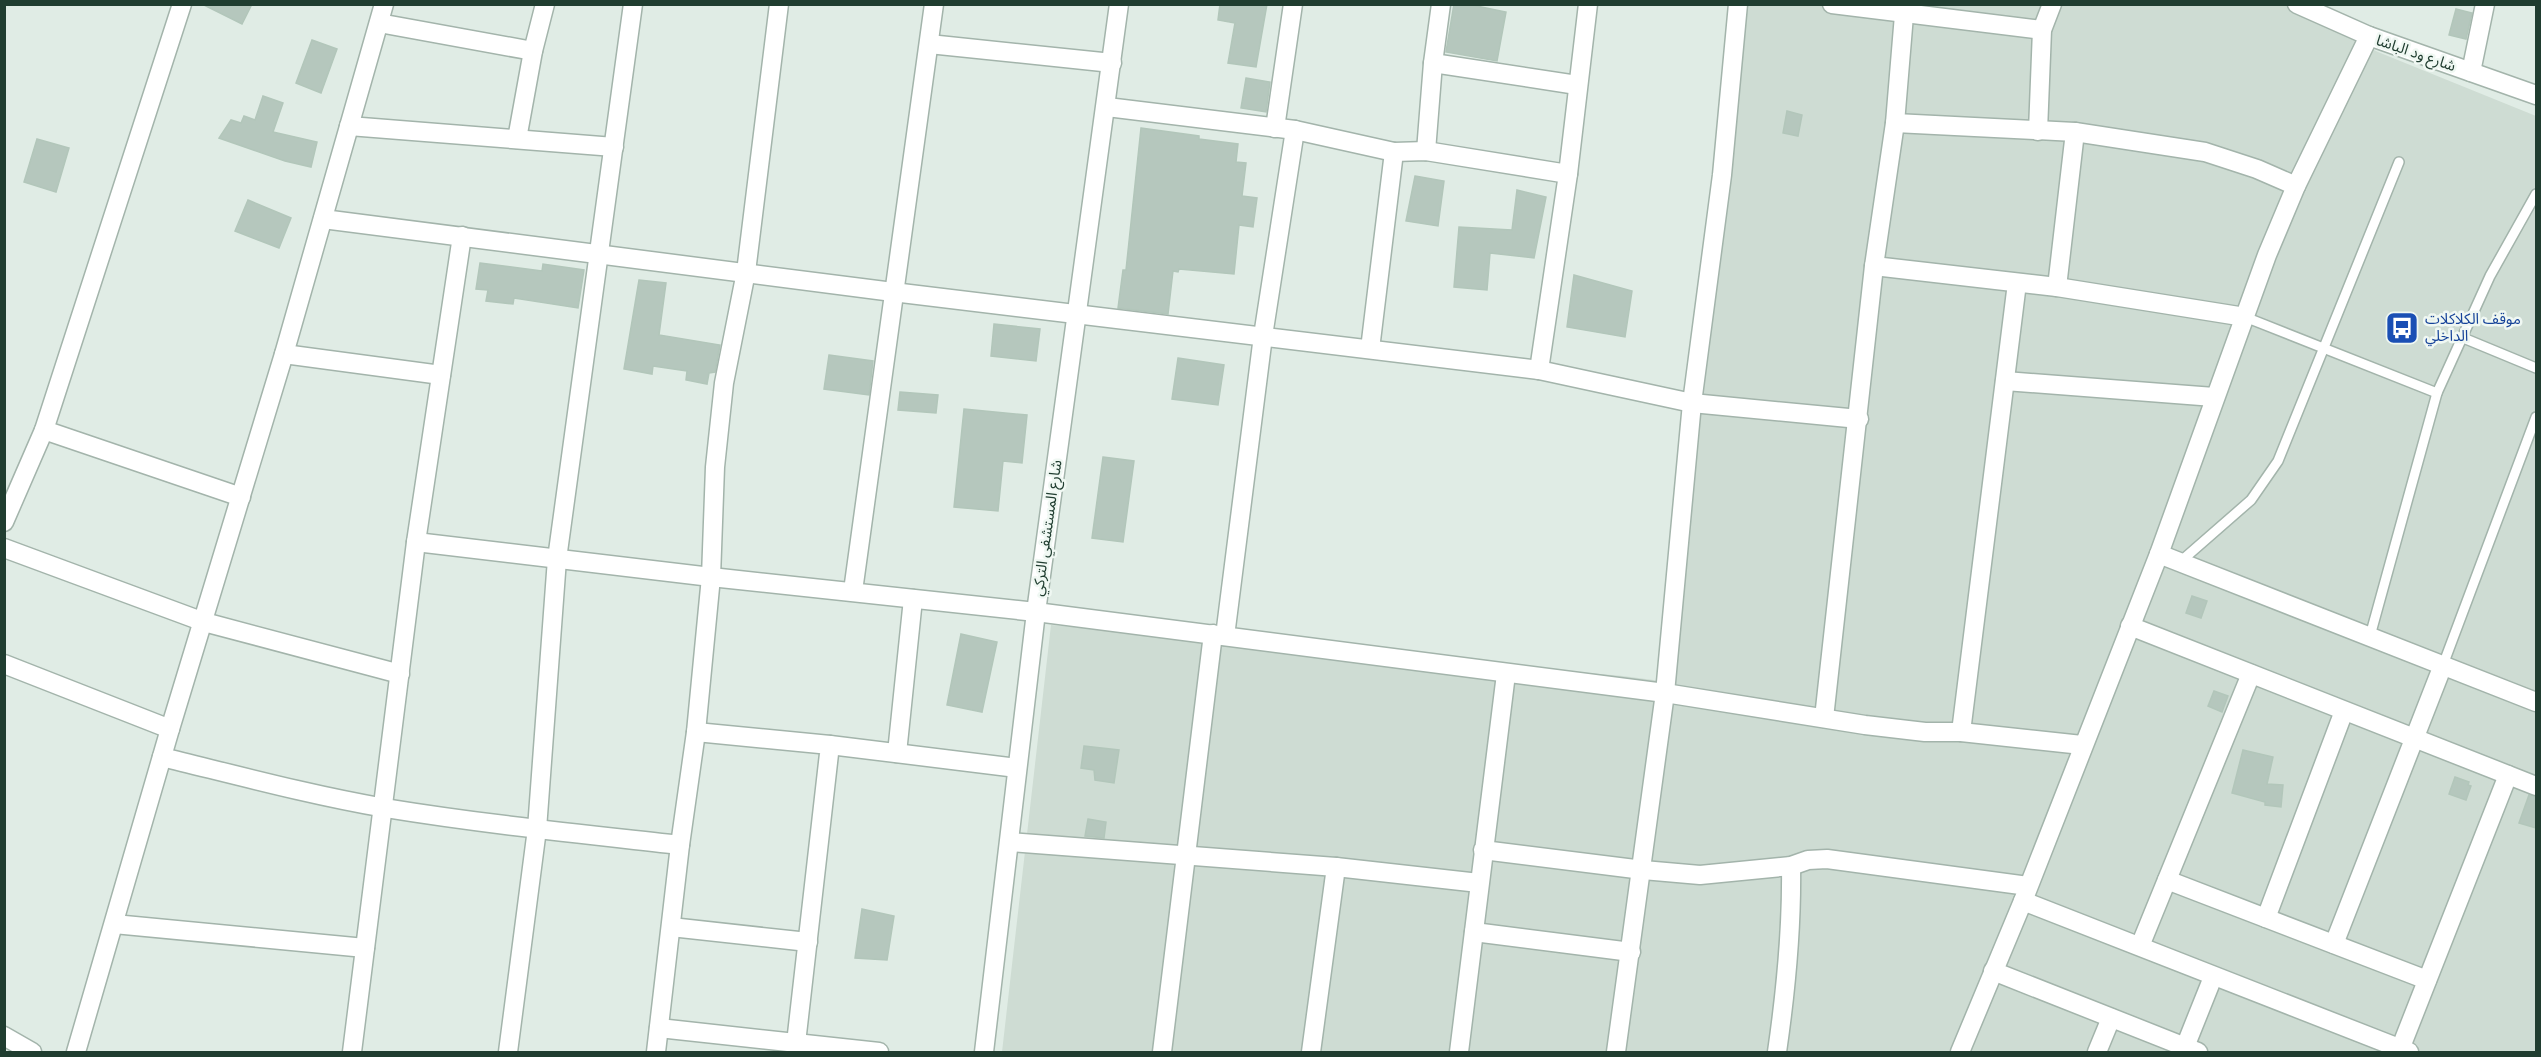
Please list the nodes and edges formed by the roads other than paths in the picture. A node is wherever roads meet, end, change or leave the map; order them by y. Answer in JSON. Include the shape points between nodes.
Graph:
{"nodes":[{"id":1,"x":182,"y":4,"type":"edge"},
{"id":2,"x":384,"y":4,"type":"edge"},
{"id":3,"x":545,"y":4,"type":"edge"},
{"id":4,"x":633,"y":4,"type":"edge"},
{"id":5,"x":779,"y":4,"type":"edge"},
{"id":6,"x":934,"y":4,"type":"edge"},
{"id":7,"x":1119,"y":4,"type":"edge"},
{"id":8,"x":1293,"y":4,"type":"edge"},
{"id":9,"x":1441,"y":4,"type":"edge"},
{"id":10,"x":1588,"y":4,"type":"edge"},
{"id":11,"x":1738,"y":4,"type":"edge"},
{"id":12,"x":1832,"y":4,"type":"edge"},
{"id":13,"x":2052,"y":4,"type":"edge"},
{"id":14,"x":2297,"y":4,"type":"edge"},
{"id":15,"x":2485,"y":4,"type":"edge"},
{"id":16,"x":1904,"y":15,"type":"junction"},
{"id":17,"x":379,"y":23,"type":"junction"},
{"id":18,"x":2042,"y":30,"type":"junction"},
{"id":19,"x":2369,"y":36,"type":"junction"},
{"id":20,"x":929,"y":44,"type":"junction"},
{"id":21,"x":532,"y":51,"type":"junction"},
{"id":22,"x":1112,"y":63,"type":"junction"},
{"id":23,"x":1433,"y":63,"type":"junction"},
{"id":24,"x":2471,"y":72,"type":"junction"},
{"id":25,"x":1577,"y":85,"type":"junction"},
{"id":26,"x":2536,"y":95,"type":"edge"},
{"id":27,"x":1107,"y":107,"type":"junction"},
{"id":28,"x":1895,"y":123,"type":"junction"},
{"id":29,"x":349,"y":126,"type":"junction"},
{"id":30,"x":1275,"y":128,"type":"junction"},
{"id":31,"x":1295,"y":130,"type":"junction"},
{"id":32,"x":2038,"y":131,"type":"junction"},
{"id":33,"x":2075,"y":132,"type":"junction"},
{"id":34,"x":517,"y":140,"type":"junction"},
{"id":35,"x":614,"y":147,"type":"junction"},
{"id":36,"x":1426,"y":151,"type":"junction"},
{"id":37,"x":1394,"y":152,"type":"junction"},
{"id":38,"x":2398,"y":162,"type":"dead end"},
{"id":39,"x":1568,"y":174,"type":"junction"},
{"id":40,"x":2296,"y":186,"type":"junction"},
{"id":41,"x":2536,"y":194,"type":"edge"},
{"id":42,"x":323,"y":219,"type":"junction"},
{"id":43,"x":462,"y":236,"type":"junction"},
{"id":44,"x":599,"y":254,"type":"junction"},
{"id":45,"x":1874,"y":266,"type":"junction"},
{"id":46,"x":746,"y":272,"type":"junction"},
{"id":47,"x":2017,"y":283,"type":"junction"},
{"id":48,"x":2057,"y":287,"type":"junction"},
{"id":49,"x":892,"y":292,"type":"junction"},
{"id":50,"x":1076,"y":313,"type":"junction"},
{"id":51,"x":2245,"y":317,"type":"junction"},
{"id":52,"x":1263,"y":336,"type":"junction"},
{"id":53,"x":2461,"y":337,"type":"junction"},
{"id":54,"x":2324,"y":347,"type":"junction"},
{"id":55,"x":1370,"y":349,"type":"junction"},
{"id":56,"x":284,"y":354,"type":"junction"},
{"id":57,"x":2536,"y":368,"type":"edge"},
{"id":58,"x":1539,"y":370,"type":"junction"},
{"id":59,"x":441,"y":375,"type":"junction"},
{"id":60,"x":2005,"y":381,"type":"junction"},
{"id":61,"x":2437,"y":393,"type":"junction"},
{"id":62,"x":2214,"y":397,"type":"junction"},
{"id":63,"x":1692,"y":403,"type":"junction"},
{"id":64,"x":2536,"y":417,"type":"edge"},
{"id":65,"x":1859,"y":419,"type":"junction"},
{"id":66,"x":44,"y":430,"type":"junction"},
{"id":67,"x":241,"y":496,"type":"junction"},
{"id":68,"x":4,"y":522,"type":"edge"},
{"id":69,"x":416,"y":542,"type":"junction"},
{"id":70,"x":4,"y":548,"type":"edge"},
{"id":71,"x":2159,"y":554,"type":"junction"},
{"id":72,"x":557,"y":559,"type":"junction"},
{"id":73,"x":2180,"y":562,"type":"junction"},
{"id":74,"x":711,"y":577,"type":"junction"},
{"id":75,"x":853,"y":591,"type":"junction"},
{"id":76,"x":914,"y":599,"type":"junction"},
{"id":77,"x":1036,"y":612,"type":"junction"},
{"id":78,"x":204,"y":622,"type":"junction"},
{"id":79,"x":2130,"y":626,"type":"junction"},
{"id":80,"x":1219,"y":635,"type":"junction"},
{"id":81,"x":2370,"y":636,"type":"junction"},
{"id":82,"x":4,"y":664,"type":"edge"},
{"id":83,"x":2443,"y":665,"type":"junction"},
{"id":84,"x":399,"y":674,"type":"junction"},
{"id":85,"x":1506,"y":674,"type":"junction"},
{"id":86,"x":2251,"y":674,"type":"junction"},
{"id":87,"x":1665,"y":693,"type":"junction"},
{"id":88,"x":2536,"y":699,"type":"edge"},
{"id":89,"x":2344,"y":711,"type":"junction"},
{"id":90,"x":1824,"y":718,"type":"junction"},
{"id":91,"x":170,"y":729,"type":"junction"},
{"id":92,"x":696,"y":732,"type":"junction"},
{"id":93,"x":1962,"y":732,"type":"junction"},
{"id":94,"x":2414,"y":738,"type":"junction"},
{"id":95,"x":830,"y":745,"type":"junction"},
{"id":96,"x":2082,"y":745,"type":"junction"},
{"id":97,"x":897,"y":753,"type":"junction"},
{"id":98,"x":162,"y":757,"type":"junction"},
{"id":99,"x":1017,"y":768,"type":"junction"},
{"id":100,"x":2508,"y":775,"type":"junction"},
{"id":101,"x":2536,"y":786,"type":"edge"},
{"id":102,"x":384,"y":807,"type":"junction"},
{"id":103,"x":537,"y":829,"type":"junction"},
{"id":104,"x":1010,"y":842,"type":"junction"},
{"id":105,"x":680,"y":845,"type":"junction"},
{"id":106,"x":1483,"y":850,"type":"junction"},
{"id":107,"x":1186,"y":855,"type":"junction"},
{"id":108,"x":1791,"y":866,"type":"junction"},
{"id":109,"x":1336,"y":867,"type":"junction"},
{"id":110,"x":1642,"y":870,"type":"junction"},
{"id":111,"x":2167,"y":880,"type":"junction"},
{"id":112,"x":1479,"y":884,"type":"junction"},
{"id":113,"x":2026,"y":893,"type":"junction"},
{"id":114,"x":2266,"y":918,"type":"junction"},
{"id":115,"x":114,"y":924,"type":"junction"},
{"id":116,"x":670,"y":927,"type":"junction"},
{"id":117,"x":1474,"y":932,"type":"junction"},
{"id":118,"x":808,"y":942,"type":"junction"},
{"id":119,"x":2334,"y":944,"type":"junction"},
{"id":120,"x":2140,"y":946,"type":"junction"},
{"id":121,"x":365,"y":948,"type":"junction"},
{"id":122,"x":1630,"y":952,"type":"junction"},
{"id":123,"x":1993,"y":971,"type":"junction"},
{"id":124,"x":2213,"y":977,"type":"junction"},
{"id":125,"x":2427,"y":980,"type":"junction"},
{"id":126,"x":2111,"y":1018,"type":"junction"},
{"id":127,"x":659,"y":1028,"type":"junction"},
{"id":128,"x":4,"y":1036,"type":"edge"},
{"id":129,"x":796,"y":1043,"type":"junction"},
{"id":130,"x":2181,"y":1049,"type":"edge"},
{"id":131,"x":2403,"y":1051,"type":"edge"},
{"id":132,"x":32,"y":1053,"type":"edge"},
{"id":133,"x":76,"y":1053,"type":"edge"},
{"id":134,"x":352,"y":1053,"type":"edge"},
{"id":135,"x":508,"y":1053,"type":"edge"},
{"id":136,"x":656,"y":1053,"type":"edge"},
{"id":137,"x":879,"y":1053,"type":"edge"},
{"id":138,"x":984,"y":1053,"type":"edge"},
{"id":139,"x":1162,"y":1053,"type":"edge"},
{"id":140,"x":1311,"y":1053,"type":"edge"},
{"id":141,"x":1458,"y":1053,"type":"edge"},
{"id":142,"x":1616,"y":1053,"type":"edge"},
{"id":143,"x":1777,"y":1053,"type":"edge"},
{"id":144,"x":1960,"y":1053,"type":"edge"},
{"id":145,"x":2097,"y":1053,"type":"edge"}],
"edges":[{"from":1,"to":66,"type":"street"},
{"from":2,"to":17,"type":"street"},
{"from":3,"to":21,"type":"street"},
{"from":4,"to":35,"type":"street"},
{"from":5,"to":46,"type":"street"},
{"from":6,"to":20,"type":"street"},
{"from":7,"to":22,"type":"street","name":"شارع المستشفي التركي"},
{"from":8,"to":30,"type":"street"},
{"from":9,"to":23,"type":"street"},
{"from":10,"to":25,"type":"street"},
{"from":11,"to":63,"type":"street","via":[[1722,175]]},
{"from":12,"to":16,"type":"street"},
{"from":13,"to":18,"type":"street"},
{"from":14,"to":19,"type":"street","name":"شارع ود الباشا"},
{"from":15,"to":24,"type":"street"},
{"from":16,"to":18,"type":"street"},
{"from":16,"to":28,"type":"street"},
{"from":17,"to":21,"type":"street"},
{"from":17,"to":29,"type":"street"},
{"from":18,"to":32,"type":"street"},
{"from":19,"to":24,"type":"street","name":"شارع ود الباشا"},
{"from":19,"to":40,"type":"street"},
{"from":20,"to":22,"type":"street"},
{"from":20,"to":49,"type":"street"},
{"from":21,"to":34,"type":"street"},
{"from":22,"to":27,"type":"street","name":"شارع المستشفي التركي"},
{"from":23,"to":25,"type":"street"},
{"from":23,"to":36,"type":"street"},
{"from":24,"to":26,"type":"street","name":"شارع ود الباشا"},
{"from":25,"to":39,"type":"street"},
{"from":27,"to":30,"type":"street"},
{"from":27,"to":50,"type":"street","name":"شارع المستشفي التركي"},
{"from":28,"to":32,"type":"street"},
{"from":28,"to":45,"type":"street"},
{"from":29,"to":34,"type":"street"},
{"from":29,"to":42,"type":"street"},
{"from":30,"to":31,"type":"street"},
{"from":31,"to":37,"type":"street"},
{"from":31,"to":52,"type":"street"},
{"from":32,"to":33,"type":"street"},
{"from":33,"to":40,"type":"street","via":[[2205,152]]},
{"from":33,"to":48,"type":"street"},
{"from":34,"to":35,"type":"street"},
{"from":35,"to":44,"type":"street"},
{"from":36,"to":37,"type":"street"},
{"from":36,"to":39,"type":"street"},
{"from":37,"to":55,"type":"street"},
{"from":38,"to":54,"type":"lane"},
{"from":39,"to":58,"type":"street"},
{"from":40,"to":51,"type":"street"},
{"from":41,"to":53,"type":"lane"},
{"from":42,"to":43,"type":"street"},
{"from":42,"to":56,"type":"street"},
{"from":43,"to":44,"type":"street"},
{"from":43,"to":59,"type":"street"},
{"from":44,"to":46,"type":"street"},
{"from":44,"to":72,"type":"street"},
{"from":45,"to":47,"type":"street"},
{"from":45,"to":65,"type":"street"},
{"from":46,"to":49,"type":"street"},
{"from":46,"to":74,"type":"street","via":[[724,383],[715,467]]},
{"from":47,"to":48,"type":"street"},
{"from":47,"to":60,"type":"street"},
{"from":48,"to":51,"type":"street"},
{"from":49,"to":50,"type":"street"},
{"from":49,"to":75,"type":"street"},
{"from":50,"to":52,"type":"street"},
{"from":50,"to":77,"type":"street","name":"شارع المستشفي التركي"},
{"from":51,"to":54,"type":"lane"},
{"from":51,"to":62,"type":"street"},
{"from":52,"to":55,"type":"street"},
{"from":52,"to":80,"type":"street"},
{"from":53,"to":57,"type":"lane"},
{"from":53,"to":61,"type":"lane"},
{"from":54,"to":61,"type":"lane"},
{"from":54,"to":73,"type":"lane","via":[[2268,478],[2252,500]]},
{"from":55,"to":58,"type":"street"},
{"from":56,"to":59,"type":"street"},
{"from":56,"to":67,"type":"street"},
{"from":58,"to":63,"type":"street"},
{"from":59,"to":69,"type":"street"},
{"from":60,"to":62,"type":"street"},
{"from":60,"to":93,"type":"street"},
{"from":61,"to":81,"type":"lane"},
{"from":62,"to":71,"type":"street"},
{"from":63,"to":65,"type":"street"},
{"from":63,"to":87,"type":"street"},
{"from":64,"to":83,"type":"lane"},
{"from":65,"to":90,"type":"street"},
{"from":66,"to":67,"type":"street"},
{"from":66,"to":68,"type":"street"},
{"from":67,"to":78,"type":"street"},
{"from":69,"to":72,"type":"street"},
{"from":69,"to":84,"type":"street"},
{"from":70,"to":78,"type":"street"},
{"from":71,"to":73,"type":"street"},
{"from":71,"to":79,"type":"street"},
{"from":72,"to":74,"type":"street"},
{"from":72,"to":103,"type":"street"},
{"from":73,"to":81,"type":"street"},
{"from":74,"to":75,"type":"street"},
{"from":74,"to":92,"type":"street"},
{"from":75,"to":76,"type":"street"},
{"from":76,"to":77,"type":"street"},
{"from":76,"to":97,"type":"street"},
{"from":77,"to":80,"type":"street"},
{"from":77,"to":99,"type":"street","name":"شارع المستشفي التركي"},
{"from":78,"to":84,"type":"street"},
{"from":78,"to":91,"type":"street"},
{"from":79,"to":86,"type":"street"},
{"from":79,"to":96,"type":"street"},
{"from":80,"to":85,"type":"street"},
{"from":80,"to":107,"type":"street"},
{"from":81,"to":83,"type":"street"},
{"from":82,"to":91,"type":"street"},
{"from":83,"to":88,"type":"street"},
{"from":83,"to":94,"type":"street"},
{"from":84,"to":102,"type":"street"},
{"from":85,"to":87,"type":"street"},
{"from":85,"to":106,"type":"street"},
{"from":86,"to":89,"type":"street"},
{"from":86,"to":111,"type":"street"},
{"from":87,"to":90,"type":"street"},
{"from":87,"to":110,"type":"street"},
{"from":89,"to":94,"type":"street"},
{"from":89,"to":114,"type":"street"},
{"from":90,"to":93,"type":"street","via":[[1925,732]]},
{"from":91,"to":98,"type":"street"},
{"from":92,"to":95,"type":"street"},
{"from":92,"to":105,"type":"street"},
{"from":93,"to":96,"type":"street"},
{"from":94,"to":100,"type":"street"},
{"from":94,"to":119,"type":"street"},
{"from":95,"to":97,"type":"street"},
{"from":95,"to":118,"type":"street"},
{"from":96,"to":113,"type":"street"},
{"from":97,"to":99,"type":"street"},
{"from":98,"to":102,"type":"street"},
{"from":98,"to":115,"type":"street"},
{"from":99,"to":104,"type":"street","name":"شارع المستشفي التركي"},
{"from":100,"to":101,"type":"street"},
{"from":100,"to":125,"type":"street"},
{"from":102,"to":103,"type":"street"},
{"from":102,"to":121,"type":"street"},
{"from":103,"to":105,"type":"street"},
{"from":103,"to":135,"type":"street"},
{"from":104,"to":107,"type":"street"},
{"from":104,"to":138,"type":"street","name":"شارع المستشفي التركي"},
{"from":105,"to":116,"type":"street"},
{"from":106,"to":110,"type":"street"},
{"from":106,"to":112,"type":"street"},
{"from":107,"to":109,"type":"street"},
{"from":107,"to":139,"type":"street"},
{"from":108,"to":110,"type":"street","via":[[1700,875]]},
{"from":108,"to":113,"type":"street","via":[[1827,859]]},
{"from":108,"to":143,"type":"street","via":[[1788,976]]},
{"from":109,"to":112,"type":"street"},
{"from":109,"to":140,"type":"street"},
{"from":110,"to":122,"type":"street"},
{"from":111,"to":114,"type":"street"},
{"from":111,"to":120,"type":"street"},
{"from":112,"to":117,"type":"street"},
{"from":113,"to":120,"type":"street"},
{"from":113,"to":123,"type":"street"},
{"from":114,"to":119,"type":"street"},
{"from":115,"to":121,"type":"street"},
{"from":115,"to":133,"type":"street"},
{"from":116,"to":118,"type":"street"},
{"from":116,"to":127,"type":"street"},
{"from":117,"to":122,"type":"street"},
{"from":117,"to":141,"type":"street"},
{"from":118,"to":129,"type":"street"},
{"from":119,"to":125,"type":"street"},
{"from":120,"to":124,"type":"street"},
{"from":121,"to":134,"type":"street"},
{"from":122,"to":142,"type":"street"},
{"from":123,"to":126,"type":"street"},
{"from":123,"to":144,"type":"street"},
{"from":124,"to":130,"type":"street"},
{"from":124,"to":131,"type":"street"},
{"from":125,"to":131,"type":"street"},
{"from":126,"to":130,"type":"street"},
{"from":126,"to":145,"type":"street"},
{"from":127,"to":129,"type":"street"},
{"from":127,"to":136,"type":"street"},
{"from":128,"to":132,"type":"street"},
{"from":129,"to":137,"type":"street"}]}
